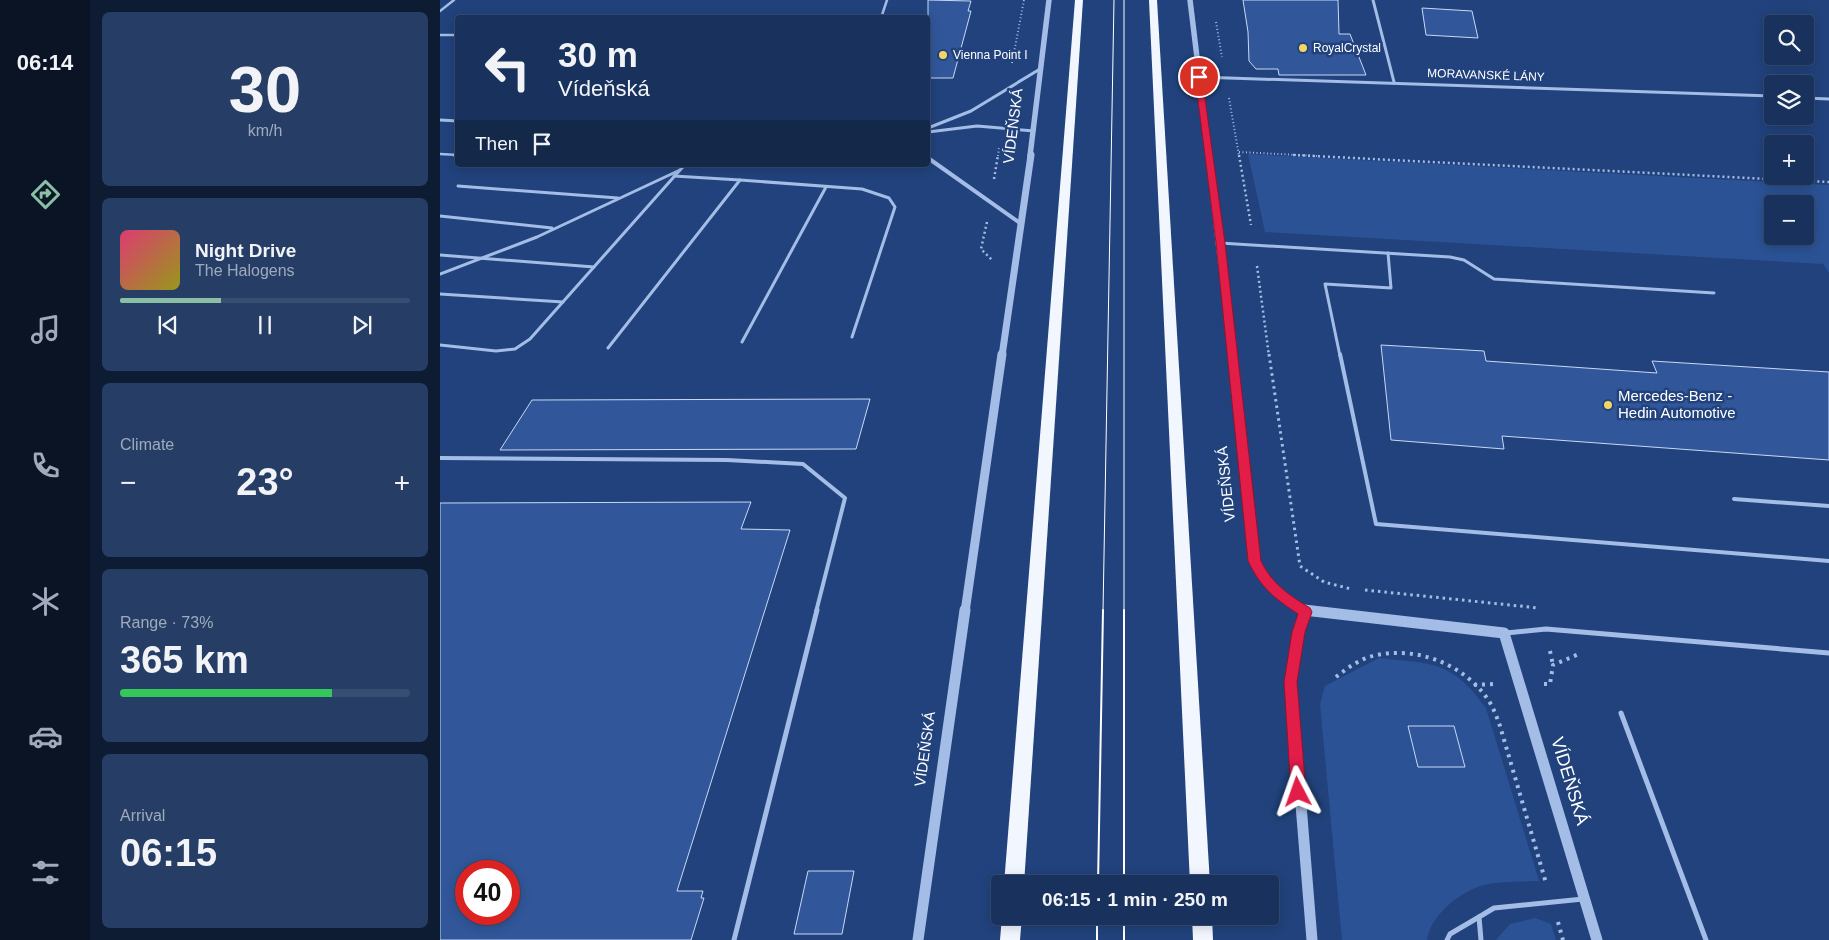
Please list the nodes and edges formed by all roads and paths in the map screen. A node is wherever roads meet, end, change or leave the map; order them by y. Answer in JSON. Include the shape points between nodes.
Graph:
{"nodes":[{"id":1,"x":454,"y":0,"type":"edge"},
{"id":2,"x":887,"y":0,"type":"edge"},
{"id":3,"x":1049,"y":0,"type":"edge"},
{"id":4,"x":1079,"y":0,"type":"edge"},
{"id":5,"x":1153,"y":0,"type":"edge"},
{"id":6,"x":1190,"y":0,"type":"edge"},
{"id":7,"x":1373,"y":0,"type":"edge"},
{"id":8,"x":440,"y":11,"type":"edge"},
{"id":9,"x":882,"y":15,"type":"edge"},
{"id":10,"x":1216,"y":19,"type":"dead end"},
{"id":11,"x":440,"y":35,"type":"edge"},
{"id":12,"x":455,"y":35,"type":"edge"},
{"id":13,"x":1040,"y":70,"type":"junction"},
{"id":14,"x":1199,"y":77,"type":"junction"},
{"id":15,"x":1226,"y":77,"type":"junction"},
{"id":16,"x":1394,"y":82,"type":"junction"},
{"id":17,"x":1764,"y":96,"type":"edge"},
{"id":18,"x":1814,"y":98,"type":"edge"},
{"id":19,"x":1829,"y":98,"type":"edge"},
{"id":20,"x":440,"y":120,"type":"edge"},
{"id":21,"x":455,"y":121,"type":"edge"},
{"id":22,"x":930,"y":127,"type":"edge"},
{"id":23,"x":1034,"y":131,"type":"junction"},
{"id":24,"x":930,"y":132,"type":"edge"},
{"id":25,"x":1239,"y":152,"type":"junction"},
{"id":26,"x":440,"y":154,"type":"edge"},
{"id":27,"x":455,"y":155,"type":"edge"},
{"id":28,"x":930,"y":159,"type":"edge"},
{"id":29,"x":683,"y":167,"type":"edge"},
{"id":30,"x":680,"y":170,"type":"junction"},
{"id":31,"x":674,"y":176,"type":"junction"},
{"id":32,"x":740,"y":180,"type":"junction"},
{"id":33,"x":1829,"y":182,"type":"edge"},
{"id":34,"x":458,"y":186,"type":"dead end"},
{"id":35,"x":826,"y":186,"type":"junction"},
{"id":36,"x":620,"y":198,"type":"junction"},
{"id":37,"x":440,"y":216,"type":"edge"},
{"id":38,"x":1020,"y":223,"type":"junction"},
{"id":39,"x":554,"y":229,"type":"junction"},
{"id":40,"x":1220,"y":243,"type":"junction"},
{"id":41,"x":1255,"y":245,"type":"junction"},
{"id":42,"x":1388,"y":253,"type":"junction"},
{"id":43,"x":440,"y":255,"type":"edge"},
{"id":44,"x":482,"y":258,"type":"junction"},
{"id":45,"x":594,"y":268,"type":"junction"},
{"id":46,"x":440,"y":274,"type":"edge"},
{"id":47,"x":1714,"y":293,"type":"dead end"},
{"id":48,"x":440,"y":294,"type":"edge"},
{"id":49,"x":563,"y":302,"type":"junction"},
{"id":50,"x":852,"y":337,"type":"dead end"},
{"id":51,"x":742,"y":342,"type":"dead end"},
{"id":52,"x":440,"y":345,"type":"edge"},
{"id":53,"x":608,"y":348,"type":"dead end"},
{"id":54,"x":440,"y":458,"type":"edge"},
{"id":55,"x":1734,"y":499,"type":"dead end"},
{"id":56,"x":1829,"y":506,"type":"edge"},
{"id":57,"x":1829,"y":561,"type":"edge"},
{"id":58,"x":1354,"y":590,"type":"dead end"},
{"id":59,"x":1364,"y":590,"type":"dead end"},
{"id":60,"x":1306,"y":612,"type":"junction"},
{"id":61,"x":1546,"y":630,"type":"junction"},
{"id":62,"x":1504,"y":633,"type":"junction"},
{"id":63,"x":1829,"y":653,"type":"edge"},
{"id":64,"x":1581,"y":654,"type":"dead end"},
{"id":65,"x":1553,"y":665,"type":"junction"},
{"id":66,"x":1336,"y":677,"type":"dead end"},
{"id":67,"x":1519,"y":684,"type":"junction"},
{"id":68,"x":1474,"y":685,"type":"junction"},
{"id":69,"x":1621,"y":713,"type":"dead end"},
{"id":70,"x":1015,"y":875,"type":"edge"},
{"id":71,"x":1200,"y":875,"type":"edge"},
{"id":72,"x":1584,"y":899,"type":"junction"},
{"id":73,"x":1552,"y":902,"type":"junction"},
{"id":74,"x":1479,"y":917,"type":"junction"},
{"id":75,"x":1011,"y":925,"type":"edge"},
{"id":76,"x":1202,"y":925,"type":"edge"},
{"id":77,"x":734,"y":940,"type":"edge"},
{"id":78,"x":918,"y":940,"type":"edge"},
{"id":79,"x":1010,"y":940,"type":"edge"},
{"id":80,"x":1203,"y":940,"type":"edge"},
{"id":81,"x":1312,"y":940,"type":"edge"},
{"id":82,"x":1447,"y":940,"type":"edge"},
{"id":83,"x":1481,"y":940,"type":"edge"},
{"id":84,"x":1563,"y":940,"type":"edge"},
{"id":85,"x":1598,"y":940,"type":"edge"},
{"id":86,"x":1706,"y":940,"type":"edge"}],
"edges":[{"from":1,"to":8,"type":"lane"},
{"from":2,"to":9,"type":"lane"},
{"from":3,"to":13,"type":"street","name":"VÍDEŇSKÁ"},
{"from":4,"to":70,"type":"highway"},
{"from":5,"to":71,"type":"highway"},
{"from":6,"to":14,"type":"street","name":"VÍDEŇSKÁ"},
{"from":7,"to":16,"type":"street"},
{"from":10,"to":15,"type":"path"},
{"from":11,"to":12,"type":"lane"},
{"from":13,"to":22,"type":"street","via":[[942,124]]},
{"from":13,"to":23,"type":"street","name":"VÍDEŇSKÁ"},
{"from":14,"to":15,"type":"street","name":"MORAVANSKÉ LÁNY"},
{"from":14,"to":40,"type":"street","name":"VÍDEŇSKÁ"},
{"from":15,"to":16,"type":"street","name":"MORAVANSKÉ LÁNY"},
{"from":15,"to":25,"type":"path"},
{"from":16,"to":17,"type":"street","name":"MORAVANSKÉ LÁNY"},
{"from":18,"to":19,"type":"street"},
{"from":20,"to":21,"type":"street"},
{"from":23,"to":24,"type":"street","via":[[977,126]]},
{"from":23,"to":38,"type":"street","name":"VÍDEŇSKÁ"},
{"from":25,"to":33,"type":"path"},
{"from":25,"to":41,"type":"path"},
{"from":26,"to":27,"type":"lane"},
{"from":28,"to":38,"type":"street"},
{"from":29,"to":30,"type":"lane"},
{"from":30,"to":31,"type":"lane"},
{"from":30,"to":36,"type":"lane"},
{"from":31,"to":32,"type":"lane"},
{"from":31,"to":45,"type":"lane"},
{"from":32,"to":35,"type":"lane"},
{"from":32,"to":53,"type":"lane"},
{"from":34,"to":36,"type":"lane"},
{"from":35,"to":50,"type":"lane","via":[[862,189],[889,198],[895,207]]},
{"from":35,"to":51,"type":"lane"},
{"from":36,"to":39,"type":"lane"},
{"from":37,"to":39,"type":"lane"},
{"from":38,"to":78,"type":"street","name":"VÍDEŇSKÁ"},
{"from":39,"to":44,"type":"lane"},
{"from":40,"to":41,"type":"lane"},
{"from":40,"to":60,"type":"street","name":"VÍDEŇSKÁ","via":[[1255,561],[1276,593]]},
{"from":41,"to":42,"type":"lane"},
{"from":41,"to":58,"type":"path","via":[[1282,456],[1300,566],[1329,586]]},
{"from":42,"to":47,"type":"lane","via":[[1464,260],[1494,279]]},
{"from":42,"to":57,"type":"lane","via":[[1391,288],[1325,284],[1376,524]]},
{"from":43,"to":44,"type":"lane"},
{"from":44,"to":45,"type":"lane"},
{"from":44,"to":46,"type":"lane"},
{"from":45,"to":49,"type":"lane"},
{"from":48,"to":49,"type":"lane"},
{"from":49,"to":52,"type":"lane","via":[[530,339],[515,349],[496,351]]},
{"from":54,"to":77,"type":"lane","via":[[728,460],[803,464],[845,498]]},
{"from":55,"to":56,"type":"lane"},
{"from":59,"to":61,"type":"path","via":[[1539,607]]},
{"from":60,"to":62,"type":"street"},
{"from":60,"to":81,"type":"street","via":[[1290,682]]},
{"from":61,"to":62,"type":"lane"},
{"from":61,"to":63,"type":"lane"},
{"from":61,"to":65,"type":"path"},
{"from":62,"to":67,"type":"street","name":"VÍDEŇSKÁ"},
{"from":64,"to":65,"type":"path"},
{"from":65,"to":67,"type":"path","via":[[1550,684]]},
{"from":66,"to":68,"type":"path","via":[[1364,658],[1388,652],[1407,652],[1453,666]]},
{"from":67,"to":68,"type":"path"},
{"from":67,"to":72,"type":"street","name":"VÍDEŇSKÁ"},
{"from":68,"to":73,"type":"path","via":[[1490,703],[1500,726]]},
{"from":69,"to":86,"type":"lane"},
{"from":72,"to":73,"type":"lane"},
{"from":72,"to":85,"type":"street","name":"VÍDEŇSKÁ"},
{"from":73,"to":74,"type":"lane","via":[[1494,908]]},
{"from":73,"to":84,"type":"path"},
{"from":74,"to":82,"type":"lane","via":[[1450,934]]},
{"from":74,"to":83,"type":"lane"},
{"from":75,"to":79,"type":"highway"},
{"from":76,"to":80,"type":"highway"}]}
